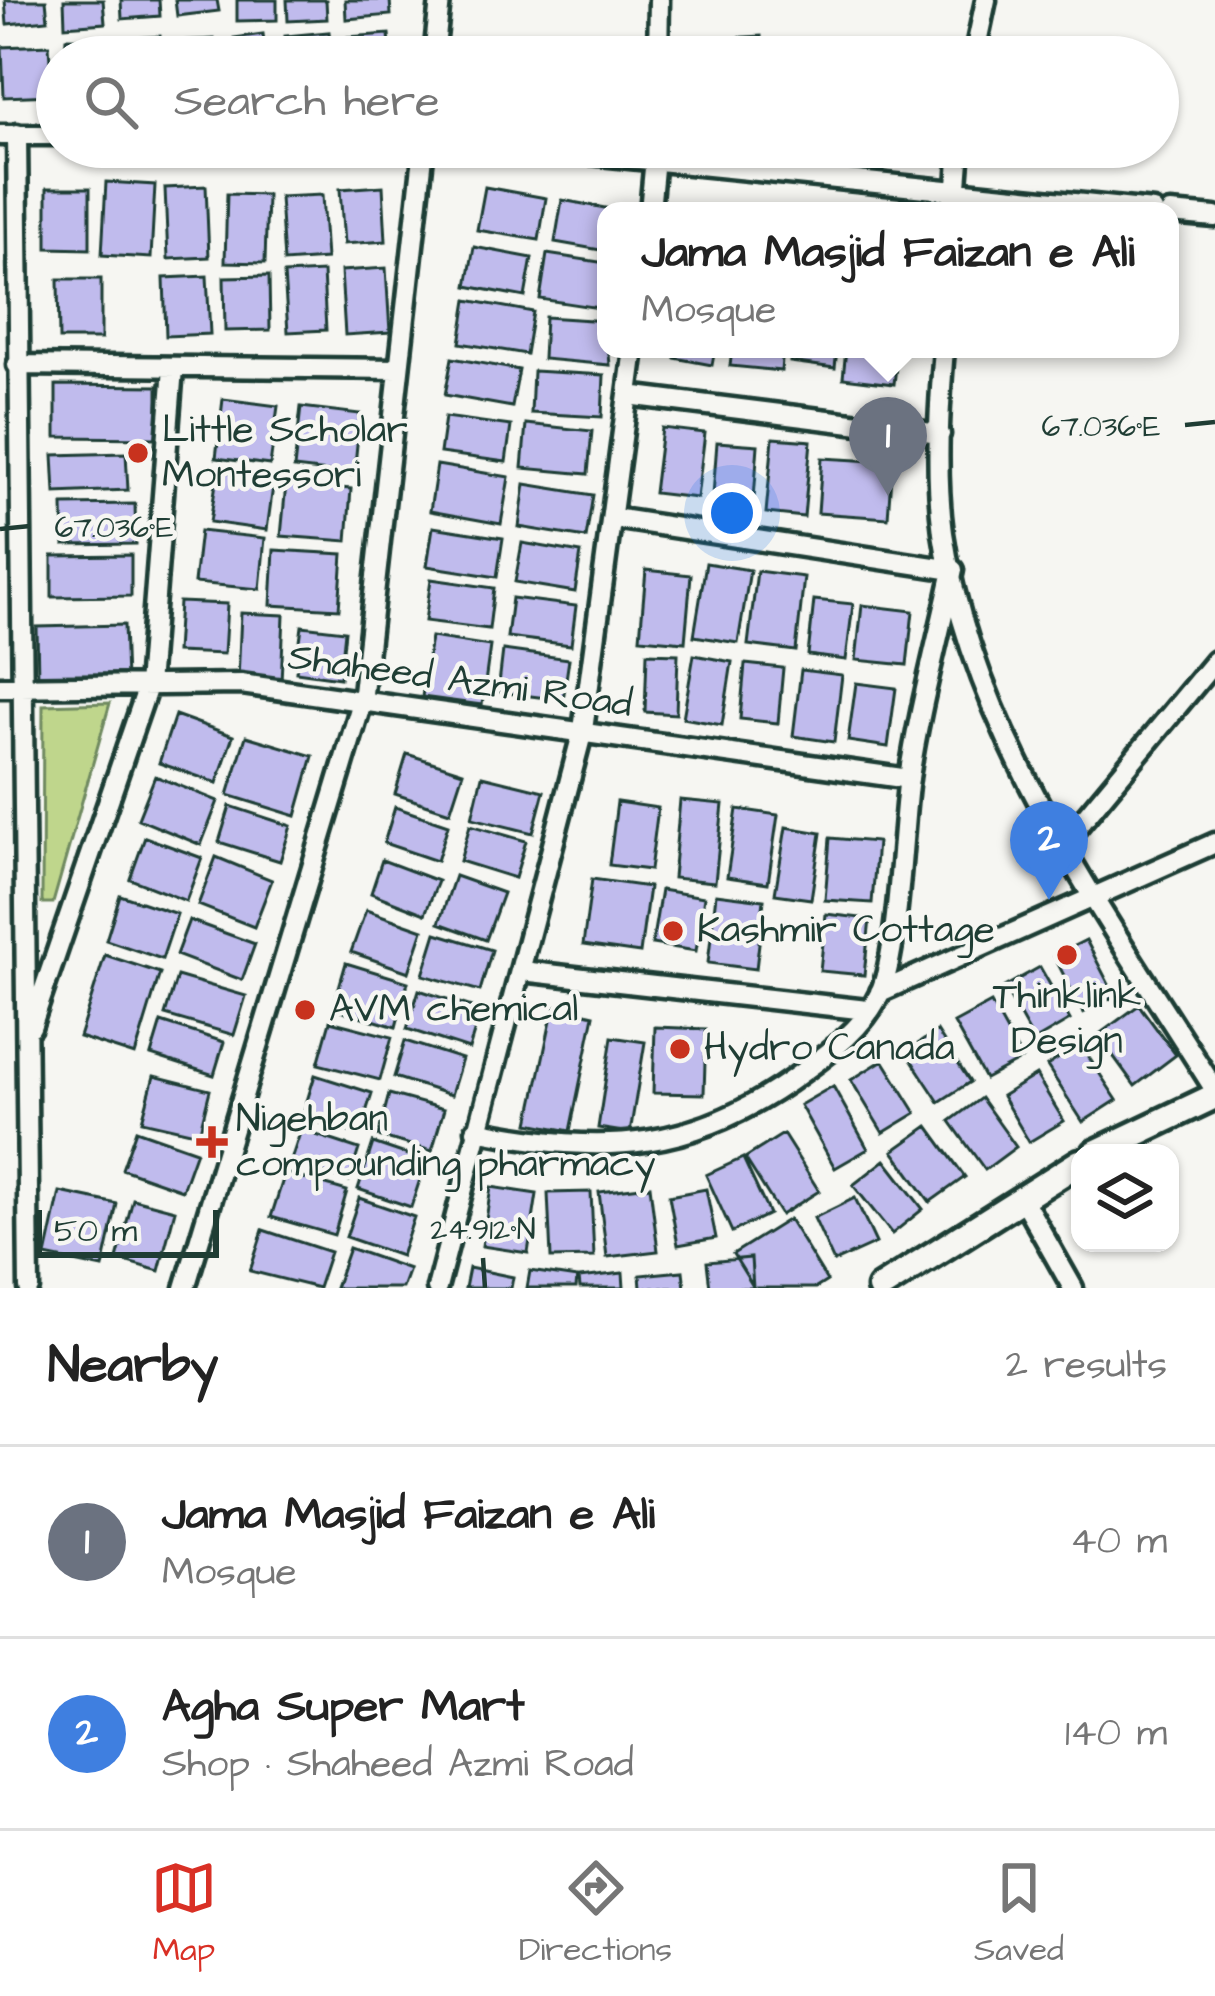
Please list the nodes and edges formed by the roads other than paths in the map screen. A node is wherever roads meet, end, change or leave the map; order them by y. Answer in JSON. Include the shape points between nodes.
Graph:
{"nodes":[{"id":1,"x":440,"y":0,"type":"edge"},
{"id":2,"x":659,"y":0,"type":"edge"},
{"id":3,"x":986,"y":0,"type":"edge"},
{"id":4,"x":436,"y":36,"type":"edge"},
{"id":5,"x":658,"y":36,"type":"edge"},
{"id":6,"x":978,"y":36,"type":"edge"},
{"id":7,"x":8,"y":135,"type":"edge"},
{"id":8,"x":422,"y":168,"type":"edge"},
{"id":9,"x":655,"y":168,"type":"edge"},
{"id":10,"x":741,"y":168,"type":"edge"},
{"id":11,"x":958,"y":168,"type":"edge"},
{"id":12,"x":956,"y":201,"type":"edge"},
{"id":13,"x":651,"y":202,"type":"edge"},
{"id":14,"x":1179,"y":214,"type":"edge"},
{"id":15,"x":1215,"y":218,"type":"edge"},
{"id":16,"x":633,"y":358,"type":"edge"},
{"id":17,"x":944,"y":358,"type":"edge"},
{"id":18,"x":17,"y":364,"type":"junction"},
{"id":19,"x":173,"y":368,"type":"junction"},
{"id":20,"x":399,"y":369,"type":"junction"},
{"id":21,"x":628,"y":395,"type":"junction"},
{"id":22,"x":940,"y":434,"type":"junction"},
{"id":23,"x":613,"y":518,"type":"junction"},
{"id":24,"x":953,"y":570,"type":"junction"},
{"id":25,"x":1215,"y":661,"type":"edge"},
{"id":26,"x":148,"y":686,"type":"junction"},
{"id":27,"x":10,"y":688,"type":"edge"},
{"id":28,"x":362,"y":702,"type":"junction"},
{"id":29,"x":583,"y":730,"type":"junction"},
{"id":30,"x":909,"y":778,"type":"junction"},
{"id":31,"x":1215,"y":843,"type":"edge"},
{"id":32,"x":1062,"y":845,"type":"junction"},
{"id":33,"x":1096,"y":898,"type":"junction"},
{"id":34,"x":522,"y":971,"type":"junction"},
{"id":35,"x":880,"y":992,"type":"junction"},
{"id":36,"x":867,"y":1010,"type":"junction"},
{"id":37,"x":26,"y":1042,"type":"junction"},
{"id":38,"x":1215,"y":1093,"type":"edge"},
{"id":39,"x":476,"y":1130,"type":"junction"},
{"id":40,"x":1113,"y":1144,"type":"edge"},
{"id":41,"x":1071,"y":1167,"type":"edge"},
{"id":42,"x":1022,"y":1196,"type":"junction"},
{"id":43,"x":29,"y":1288,"type":"edge"},
{"id":44,"x":185,"y":1288,"type":"edge"},
{"id":45,"x":437,"y":1288,"type":"edge"},
{"id":46,"x":880,"y":1288,"type":"edge"},
{"id":47,"x":1073,"y":1288,"type":"edge"}],
"edges":[{"from":1,"to":4,"type":"street"},
{"from":2,"to":5,"type":"street"},
{"from":3,"to":6,"type":"street"},
{"from":7,"to":18,"type":"street"},
{"from":8,"to":20,"type":"street"},
{"from":9,"to":13,"type":"street"},
{"from":10,"to":12,"type":"street"},
{"from":11,"to":12,"type":"street"},
{"from":14,"to":15,"type":"street"},
{"from":16,"to":21,"type":"street"},
{"from":17,"to":22,"type":"street"},
{"from":18,"to":19,"type":"street"},
{"from":18,"to":27,"type":"street"},
{"from":19,"to":20,"type":"street"},
{"from":19,"to":26,"type":"street"},
{"from":20,"to":28,"type":"street"},
{"from":21,"to":22,"type":"street"},
{"from":21,"to":23,"type":"street"},
{"from":22,"to":24,"type":"street","via":[[943,533]]},
{"from":23,"to":24,"type":"street"},
{"from":23,"to":29,"type":"street"},
{"from":24,"to":30,"type":"street"},
{"from":24,"to":32,"type":"street","via":[[972,646],[1033,796]]},
{"from":25,"to":32,"type":"street"},
{"from":26,"to":27,"type":"street","name":"Shaheed Azmi Road"},
{"from":26,"to":28,"type":"street","name":"Shaheed Azmi Road","via":[[241,684]]},
{"from":26,"to":37,"type":"street"},
{"from":27,"to":37,"type":"street"},
{"from":28,"to":29,"type":"street","name":"Shaheed Azmi Road"},
{"from":28,"to":44,"type":"street"},
{"from":29,"to":30,"type":"street","name":"Shaheed Azmi Road"},
{"from":29,"to":34,"type":"street"},
{"from":30,"to":35,"type":"street"},
{"from":31,"to":33,"type":"street"},
{"from":32,"to":33,"type":"street"},
{"from":33,"to":35,"type":"street"},
{"from":33,"to":38,"type":"street"},
{"from":34,"to":36,"type":"street"},
{"from":34,"to":39,"type":"street"},
{"from":35,"to":36,"type":"street"},
{"from":36,"to":39,"type":"street","via":[[841,1044],[763,1102],[683,1137],[608,1148]]},
{"from":37,"to":43,"type":"street"},
{"from":38,"to":40,"type":"street"},
{"from":39,"to":45,"type":"street"},
{"from":41,"to":42,"type":"street"},
{"from":42,"to":46,"type":"street"},
{"from":42,"to":47,"type":"street"}]}
